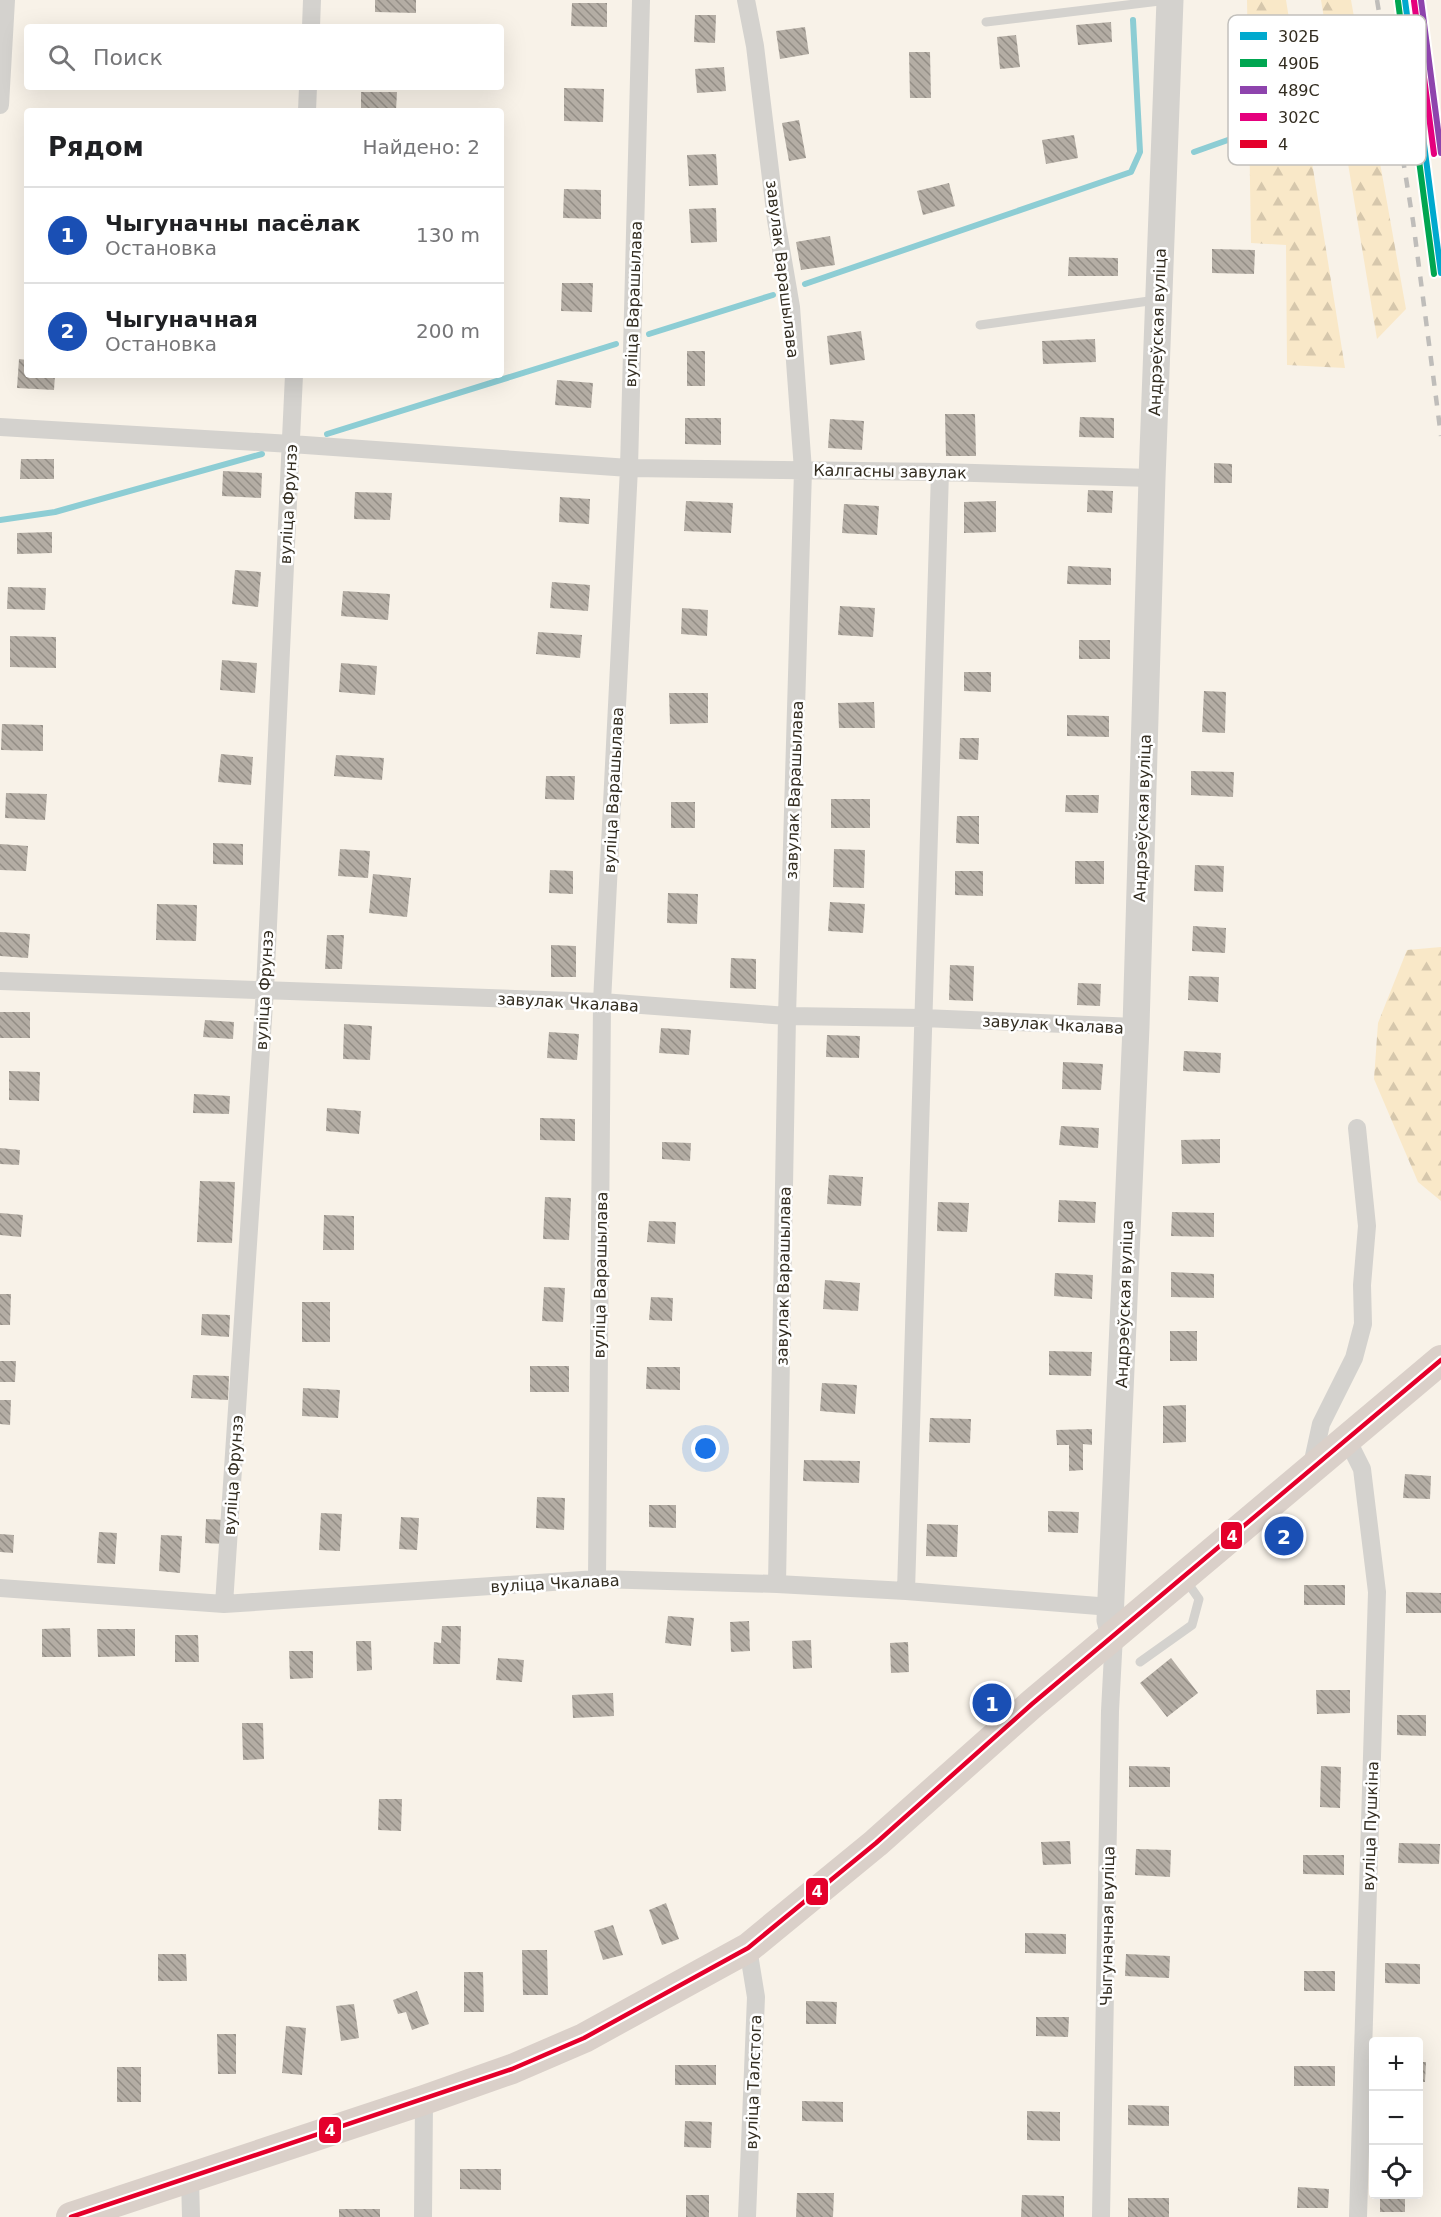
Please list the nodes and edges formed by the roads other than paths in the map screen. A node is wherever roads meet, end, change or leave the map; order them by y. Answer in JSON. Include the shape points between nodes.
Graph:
{"nodes":[{"id":1,"x":6,"y":0,"type":"edge"},
{"id":2,"x":312,"y":0,"type":"edge"},
{"id":3,"x":641,"y":0,"type":"edge"},
{"id":4,"x":746,"y":0,"type":"edge"},
{"id":5,"x":1170,"y":0,"type":"edge"},
{"id":6,"x":986,"y":22,"type":"dead end"},
{"id":7,"x":311,"y":24,"type":"edge"},
{"id":8,"x":308,"y":90,"type":"edge"},
{"id":9,"x":0,"y":105,"type":"edge"},
{"id":10,"x":307,"y":108,"type":"edge"},
{"id":11,"x":1159,"y":300,"type":"junction"},
{"id":12,"x":980,"y":325,"type":"dead end"},
{"id":13,"x":294,"y":378,"type":"edge"},
{"id":14,"x":0,"y":427,"type":"edge"},
{"id":15,"x":291,"y":444,"type":"junction"},
{"id":16,"x":629,"y":468,"type":"junction"},
{"id":17,"x":803,"y":470,"type":"junction"},
{"id":18,"x":940,"y":472,"type":"junction"},
{"id":19,"x":1152,"y":478,"type":"junction"},
{"id":20,"x":0,"y":981,"type":"edge"},
{"id":21,"x":265,"y":989,"type":"junction"},
{"id":22,"x":602,"y":1002,"type":"junction"},
{"id":23,"x":787,"y":1016,"type":"junction"},
{"id":24,"x":923,"y":1018,"type":"junction"},
{"id":25,"x":1136,"y":1027,"type":"junction"},
{"id":26,"x":1357,"y":1128,"type":"dead end"},
{"id":27,"x":1441,"y":1360,"type":"edge"},
{"id":28,"x":1347,"y":1438,"type":"junction"},
{"id":29,"x":1318,"y":1464,"type":"junction"},
{"id":30,"x":1183,"y":1577,"type":"junction"},
{"id":31,"x":597,"y":1579,"type":"junction"},
{"id":32,"x":777,"y":1584,"type":"junction"},
{"id":33,"x":0,"y":1588,"type":"edge"},
{"id":34,"x":906,"y":1591,"type":"junction"},
{"id":35,"x":224,"y":1604,"type":"junction"},
{"id":36,"x":1112,"y":1621,"type":"junction"},
{"id":37,"x":1140,"y":1662,"type":"dead end"},
{"id":38,"x":748,"y":1948,"type":"junction"},
{"id":39,"x":424,"y":2100,"type":"junction"},
{"id":40,"x":190,"y":2178,"type":"junction"},
{"id":41,"x":71,"y":2217,"type":"edge"},
{"id":42,"x":191,"y":2217,"type":"edge"},
{"id":43,"x":423,"y":2217,"type":"edge"},
{"id":44,"x":747,"y":2217,"type":"edge"},
{"id":45,"x":1101,"y":2217,"type":"edge"},
{"id":46,"x":1358,"y":2217,"type":"edge"}],
"edges":[{"from":1,"to":9,"type":"street"},
{"from":2,"to":7,"type":"street"},
{"from":3,"to":16,"type":"street","name":"вуліца Варашылава"},
{"from":4,"to":17,"type":"street","name":"завулак Варашылава","via":[[791,307]]},
{"from":5,"to":6,"type":"lane"},
{"from":5,"to":11,"type":"main road","name":"Андрэеўская вуліца"},
{"from":8,"to":10,"type":"street"},
{"from":11,"to":12,"type":"lane"},
{"from":11,"to":19,"type":"main road","name":"Андрэеўская вуліца"},
{"from":13,"to":15,"type":"street","name":"вуліца Фрунзэ"},
{"from":14,"to":15,"type":"street","name":"Калгасны завулак"},
{"from":15,"to":16,"type":"street","name":"Калгасны завулак"},
{"from":15,"to":21,"type":"street","name":"вуліца Фрунзэ"},
{"from":16,"to":17,"type":"street","name":"Калгасны завулак"},
{"from":16,"to":22,"type":"street","name":"вуліца Варашылава"},
{"from":17,"to":18,"type":"street","name":"Калгасны завулак"},
{"from":17,"to":23,"type":"street","name":"завулак Варашылава"},
{"from":18,"to":19,"type":"street","name":"Калгасны завулак"},
{"from":18,"to":24,"type":"street"},
{"from":19,"to":25,"type":"main road","name":"Андрэеўская вуліца"},
{"from":20,"to":21,"type":"street","name":"завулак Чкалава"},
{"from":21,"to":22,"type":"street","name":"завулак Чкалава"},
{"from":21,"to":35,"type":"street","name":"вуліца Фрунзэ"},
{"from":22,"to":23,"type":"street","name":"завулак Чкалава"},
{"from":22,"to":31,"type":"street","name":"вуліца Варашылава"},
{"from":23,"to":24,"type":"street","name":"завулак Чкалава"},
{"from":23,"to":32,"type":"street","name":"завулак Варашылава"},
{"from":24,"to":25,"type":"street","name":"завулак Чкалава"},
{"from":24,"to":34,"type":"street"},
{"from":25,"to":36,"type":"main road","name":"Андрэеўская вуліца"},
{"from":26,"to":29,"type":"street","via":[[1367,1226],[1363,1324],[1353,1358],[1321,1424],[1314,1456]]},
{"from":27,"to":28,"type":"main road"},
{"from":28,"to":29,"type":"main road"},
{"from":28,"to":46,"type":"street","name":"вуліца Пушкіна","via":[[1362,1469],[1377,1592]]},
{"from":29,"to":30,"type":"main road"},
{"from":30,"to":36,"type":"main road"},
{"from":30,"to":37,"type":"lane","via":[[1199,1599],[1192,1625]]},
{"from":31,"to":32,"type":"street","name":"вуліца Чкалава"},
{"from":31,"to":35,"type":"street","name":"вуліца Чкалава"},
{"from":32,"to":34,"type":"street","name":"вуліца Чкалава"},
{"from":33,"to":35,"type":"street","name":"вуліца Чкалава"},
{"from":34,"to":36,"type":"street","name":"вуліца Чкалава"},
{"from":36,"to":38,"type":"main road","via":[[1023,1711],[876,1844]]},
{"from":36,"to":45,"type":"street","name":"Чыгуначная вуліца"},
{"from":38,"to":39,"type":"main road","via":[[584,2038]]},
{"from":38,"to":44,"type":"street","name":"вуліца Талстога","via":[[756,1997]]},
{"from":39,"to":40,"type":"main road"},
{"from":39,"to":43,"type":"street"},
{"from":40,"to":41,"type":"main road"},
{"from":40,"to":42,"type":"street"}]}
